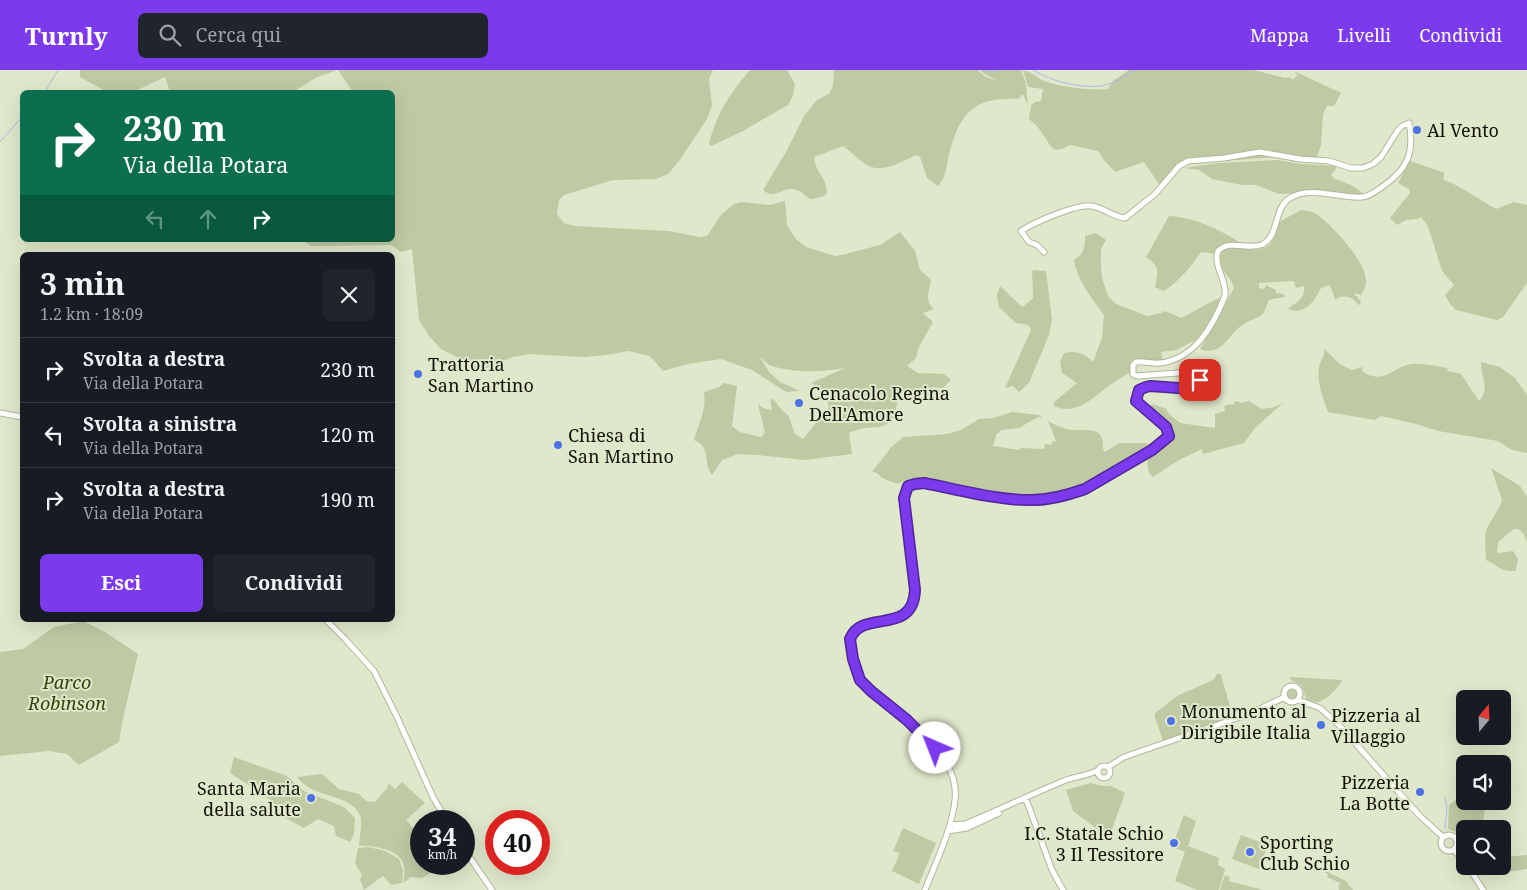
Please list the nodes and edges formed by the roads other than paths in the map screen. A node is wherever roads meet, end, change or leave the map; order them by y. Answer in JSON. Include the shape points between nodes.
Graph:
{"nodes":[{"id":1,"x":1044,"y":252,"type":"dead end"},
{"id":2,"x":0,"y":413,"type":"edge"},
{"id":3,"x":20,"y":418,"type":"edge"},
{"id":4,"x":328,"y":622,"type":"edge"},
{"id":5,"x":1285,"y":697,"type":"junction"},
{"id":6,"x":1298,"y":700,"type":"junction"},
{"id":7,"x":1099,"y":768,"type":"junction"},
{"id":8,"x":1108,"y":771,"type":"junction"},
{"id":9,"x":1086,"y":774,"type":"junction"},
{"id":10,"x":1026,"y":800,"type":"junction"},
{"id":11,"x":441,"y":810,"type":"edge"},
{"id":12,"x":952,"y":826,"type":"junction"},
{"id":13,"x":1443,"y":837,"type":"junction"},
{"id":14,"x":1454,"y":850,"type":"junction"},
{"id":15,"x":1456,"y":852,"type":"edge"},
{"id":16,"x":475,"y":865,"type":"edge"},
{"id":17,"x":1474,"y":875,"type":"edge"},
{"id":18,"x":492,"y":890,"type":"edge"},
{"id":19,"x":925,"y":890,"type":"edge"},
{"id":20,"x":1063,"y":890,"type":"edge"},
{"id":21,"x":1483,"y":890,"type":"edge"}],
"edges":[{"from":1,"to":12,"type":"street","via":[[1027,240],[1021,231],[1088,205],[1125,218],[1155,194],[1182,164],[1260,152],[1363,168],[1381,157],[1398,130],[1409,123],[1412,132],[1406,164],[1400,173],[1372,194],[1362,197],[1310,193],[1288,198],[1267,242],[1252,247],[1227,245],[1218,251],[1216,256],[1225,281],[1225,296],[1199,342],[1180,357],[1161,363],[1136,362],[1133,365],[1132,374],[1136,376],[1192,372],[1200,378],[1199,386],[1192,389],[1150,386],[1139,390],[1136,401],[1166,427],[1169,436],[1166,440],[1085,489],[1047,499],[1013,499],[920,483],[908,486],[904,498],[915,590],[912,605],[909,612],[898,618],[856,629],[850,639],[860,680],[944,757],[956,793]]},
{"from":2,"to":3,"type":"street"},
{"from":4,"to":11,"type":"street","via":[[374,671]]},
{"from":5,"to":6,"type":"street","via":[[1291,702]]},
{"from":5,"to":6,"type":"street","via":[[1286,689],[1295,686],[1300,692]]},
{"from":5,"to":8,"type":"street","via":[[1249,714],[1124,757]]},
{"from":6,"to":13,"type":"street","via":[[1320,708],[1333,719],[1420,816]]},
{"from":7,"to":8,"type":"street","via":[[1102,766]]},
{"from":7,"to":8,"type":"street","via":[[1098,774]]},
{"from":7,"to":9,"type":"street","via":[[1095,773]]},
{"from":8,"to":9,"type":"street"},
{"from":9,"to":10,"type":"street"},
{"from":10,"to":12,"type":"street"},
{"from":10,"to":20,"type":"street","via":[[1052,870]]},
{"from":12,"to":19,"type":"street"},
{"from":13,"to":14,"type":"street","via":[[1443,849]]},
{"from":13,"to":14,"type":"street","via":[[1451,834],[1456,837],[1458,843]]},
{"from":14,"to":15,"type":"street"},
{"from":16,"to":18,"type":"street"},
{"from":17,"to":21,"type":"street"}]}
